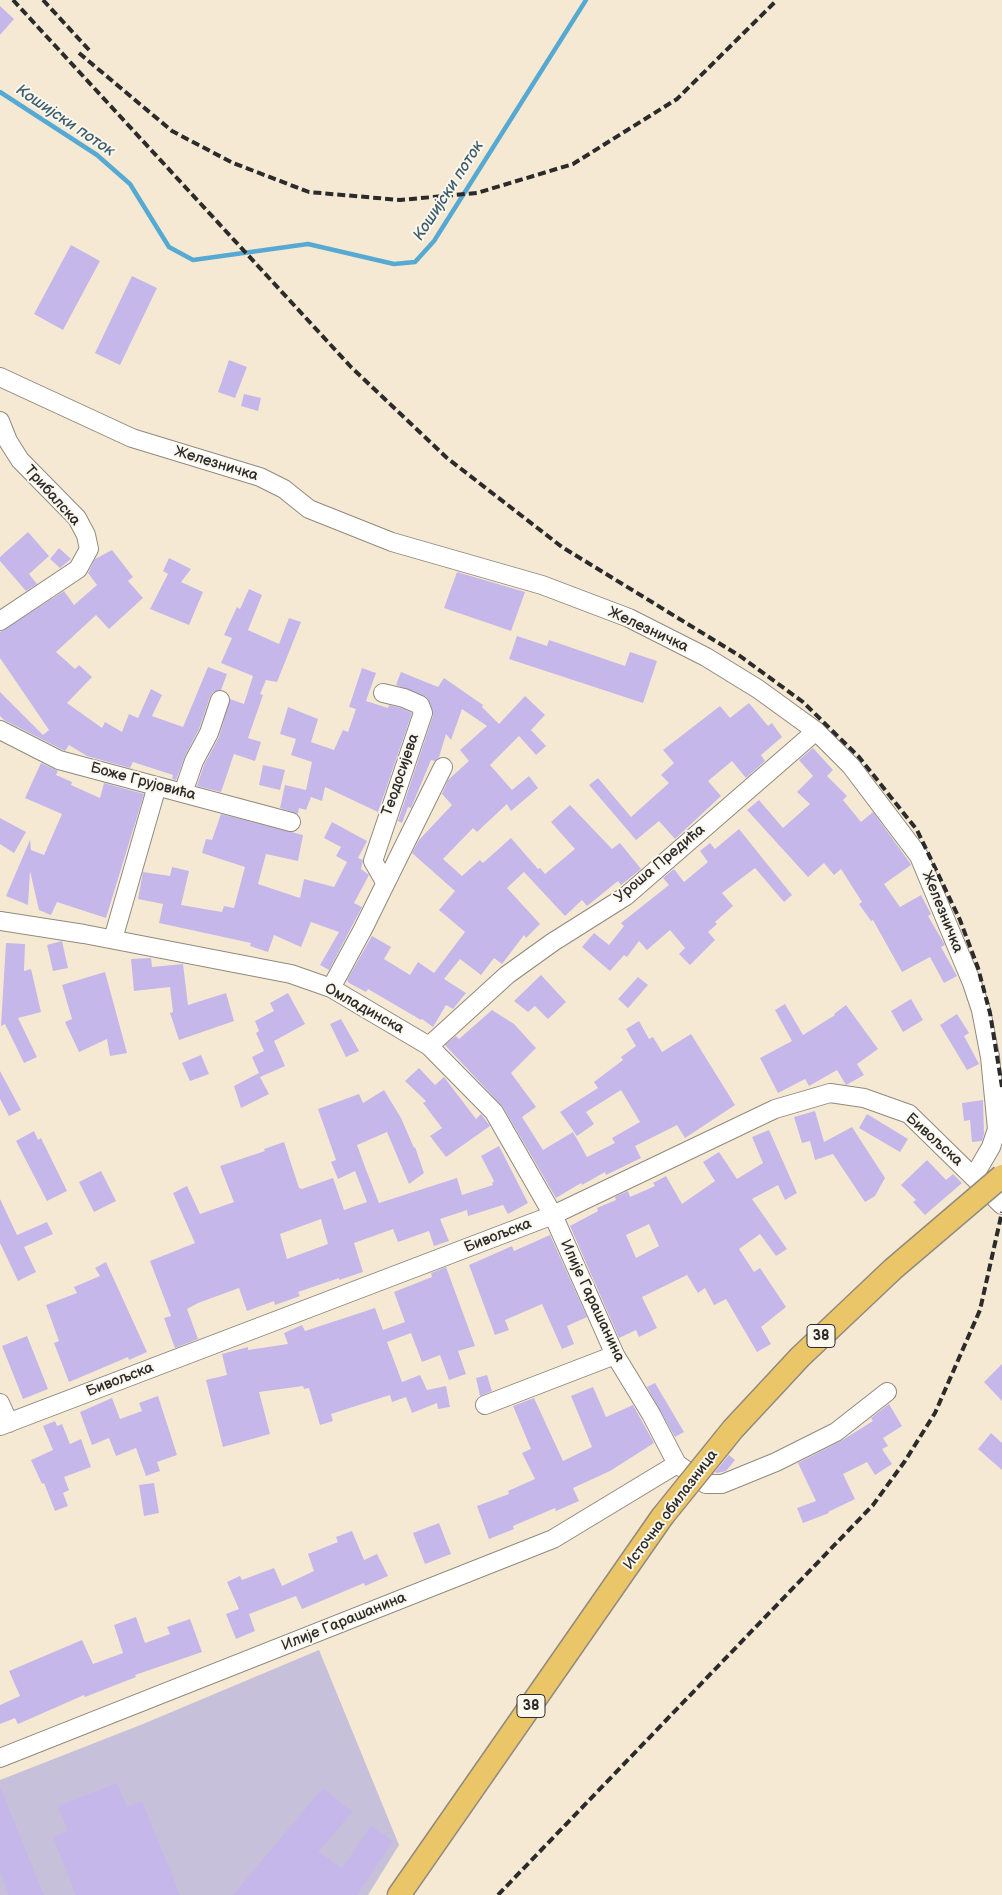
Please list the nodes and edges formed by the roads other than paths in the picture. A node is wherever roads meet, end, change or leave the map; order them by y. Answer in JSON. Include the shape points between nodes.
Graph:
{"nodes":[{"id":1,"x":0,"y":377,"type":"edge"},
{"id":2,"x":0,"y":421,"type":"edge"},
{"id":3,"x":0,"y":621,"type":"edge"},
{"id":4,"x":383,"y":692,"type":"dead end"},
{"id":5,"x":220,"y":700,"type":"dead end"},
{"id":6,"x":0,"y":730,"type":"edge"},
{"id":7,"x":816,"y":732,"type":"junction"},
{"id":8,"x":443,"y":767,"type":"dead end"},
{"id":9,"x":157,"y":786,"type":"junction"},
{"id":10,"x":183,"y":793,"type":"junction"},
{"id":11,"x":291,"y":822,"type":"dead end"},
{"id":12,"x":385,"y":882,"type":"junction"},
{"id":13,"x":0,"y":921,"type":"edge"},
{"id":14,"x":113,"y":939,"type":"junction"},
{"id":15,"x":331,"y":988,"type":"junction"},
{"id":16,"x":429,"y":1046,"type":"junction"},
{"id":17,"x":974,"y":1176,"type":"junction"},
{"id":18,"x":1002,"y":1176,"type":"edge"},
{"id":19,"x":1002,"y":1205,"type":"edge"},
{"id":20,"x":553,"y":1215,"type":"junction"},
{"id":21,"x":616,"y":1355,"type":"junction"},
{"id":22,"x":887,"y":1392,"type":"dead end"},
{"id":23,"x":0,"y":1402,"type":"edge"},
{"id":24,"x":485,"y":1405,"type":"dead end"},
{"id":25,"x":5,"y":1425,"type":"edge"},
{"id":26,"x":676,"y":1464,"type":"junction"},
{"id":27,"x":0,"y":1758,"type":"edge"},
{"id":28,"x":399,"y":1895,"type":"edge"}],
"edges":[{"from":1,"to":7,"type":"street","name":"Железничка","via":[[132,438],[260,477],[284,489],[309,509],[392,542],[542,585],[629,618],[714,662],[758,689]]},
{"from":2,"to":3,"type":"street","name":"Трибалска","via":[[20,460],[77,518],[89,549],[78,568]]},
{"from":4,"to":12,"type":"street","name":"Теодосијева","via":[[420,705],[423,713],[373,861]]},
{"from":5,"to":10,"type":"street"},
{"from":6,"to":9,"type":"street","name":"Боже Грујовића","via":[[59,760]]},
{"from":7,"to":16,"type":"street","name":"Уроша Предића","via":[[626,896],[553,942],[508,976]]},
{"from":7,"to":17,"type":"street","name":"Железничка","via":[[851,766],[919,856],[972,983],[990,1057],[997,1129]]},
{"from":8,"to":12,"type":"street","name":"Теодосијева"},
{"from":9,"to":10,"type":"street","name":"Боже Грујовића"},
{"from":9,"to":14,"type":"street"},
{"from":10,"to":11,"type":"street","name":"Боже Грујовића"},
{"from":12,"to":15,"type":"street","name":"Теодосијева"},
{"from":13,"to":14,"type":"street","name":"Омладинска"},
{"from":14,"to":15,"type":"street","name":"Омладинска","via":[[291,974]]},
{"from":15,"to":16,"type":"street","name":"Омладинска"},
{"from":16,"to":20,"type":"street","name":"Омладинска","via":[[494,1112]]},
{"from":17,"to":19,"type":"street","name":"Бивољска"},
{"from":17,"to":20,"type":"street","name":"Бивољска","via":[[909,1114],[864,1098],[830,1093],[775,1109]]},
{"from":18,"to":28,"type":"main road","name":"Источна обилазница","number":"38","bridge":true,"via":[[893,1269],[800,1357],[733,1429],[662,1517]]},
{"from":20,"to":21,"type":"street","name":"Илије Гарашанина"},
{"from":20,"to":25,"type":"street","name":"Бивољска"},
{"from":21,"to":24,"type":"street"},
{"from":21,"to":26,"type":"street","name":"Илије Гарашанина"},
{"from":22,"to":26,"type":"street","name":"Илије Гарашанина","via":[[836,1432],[722,1484],[706,1484]]},
{"from":23,"to":25,"type":"street"},
{"from":26,"to":27,"type":"street","name":"Илије Гарашанина","via":[[553,1539]]}]}
